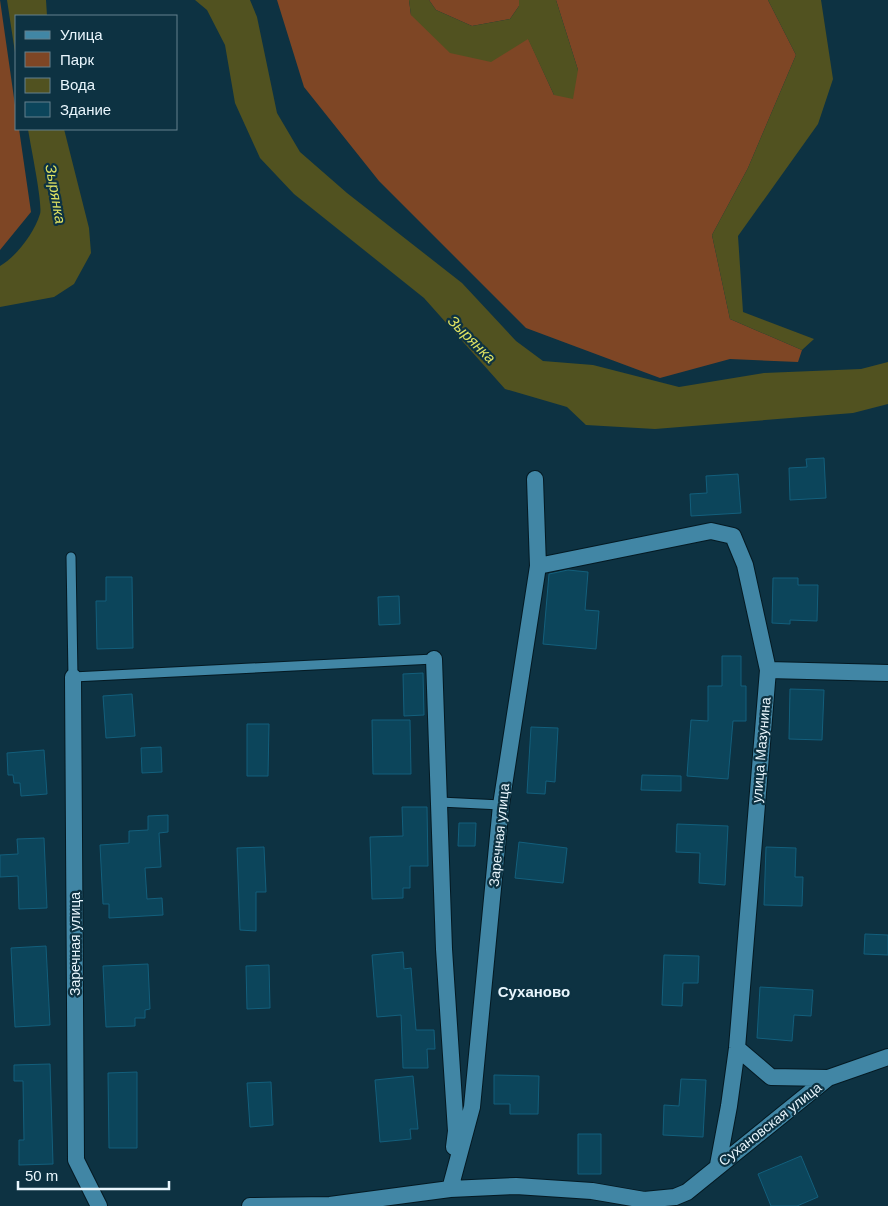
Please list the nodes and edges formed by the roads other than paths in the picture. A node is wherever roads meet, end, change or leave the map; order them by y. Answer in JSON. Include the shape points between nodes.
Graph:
{"nodes":[{"id":1,"x":536,"y":479,"type":"dead end"},
{"id":2,"x":71,"y":557,"type":"dead end"},
{"id":3,"x":538,"y":566,"type":"junction"},
{"id":4,"x":434,"y":659,"type":"joint"},
{"id":5,"x":768,"y":670,"type":"junction"},
{"id":6,"x":888,"y":673,"type":"edge"},
{"id":7,"x":73,"y":677,"type":"junction"},
{"id":8,"x":440,"y":802,"type":"junction"},
{"id":9,"x":501,"y":805,"type":"junction"},
{"id":10,"x":737,"y":1048,"type":"junction"},
{"id":11,"x":888,"y":1057,"type":"edge"},
{"id":12,"x":828,"y":1078,"type":"junction"},
{"id":13,"x":718,"y":1165,"type":"junction"},
{"id":14,"x":450,"y":1190,"type":"junction"},
{"id":15,"x":685,"y":1199,"type":"edge"},
{"id":16,"x":331,"y":1205,"type":"edge"},
{"id":17,"x":99,"y":1206,"type":"edge"},
{"id":18,"x":250,"y":1206,"type":"edge"},
{"id":19,"x":448,"y":1206,"type":"edge"}],
"edges":[{"from":1,"to":3,"type":"street","name":"Заречная улица"},
{"from":2,"to":7,"type":"lane"},
{"from":3,"to":5,"type":"street","name":"улица Мазунина","via":[[711,531],[733,536],[745,565]]},
{"from":3,"to":9,"type":"street","name":"Заречная улица"},
{"from":4,"to":7,"type":"lane"},
{"from":4,"to":8,"type":"street","name":"Заречная улица"},
{"from":5,"to":6,"type":"street"},
{"from":5,"to":10,"type":"street","name":"улица Мазунина"},
{"from":7,"to":17,"type":"street","name":"Заречная улица","via":[[76,1160]]},
{"from":8,"to":9,"type":"lane"},
{"from":8,"to":14,"type":"street","name":"Заречная улица","via":[[444,949],[456,1131]]},
{"from":9,"to":14,"type":"street","name":"Заречная улица","via":[[472,1107]]},
{"from":10,"to":12,"type":"street","via":[[771,1077]]},
{"from":10,"to":13,"type":"street","name":"улица Мазунина"},
{"from":11,"to":12,"type":"street","name":"Сухановская улица"},
{"from":12,"to":13,"type":"street","name":"Сухановская улица"},
{"from":13,"to":15,"type":"street","name":"Сухановская улица"},
{"from":14,"to":15,"type":"street","name":"Сухановская улица","via":[[516,1186],[592,1191],[644,1200]]},
{"from":14,"to":16,"type":"street","name":"Сухановская улица"},
{"from":14,"to":19,"type":"street","name":"Заречная улица"},
{"from":16,"to":18,"type":"street","name":"Сухановская улица"}]}
